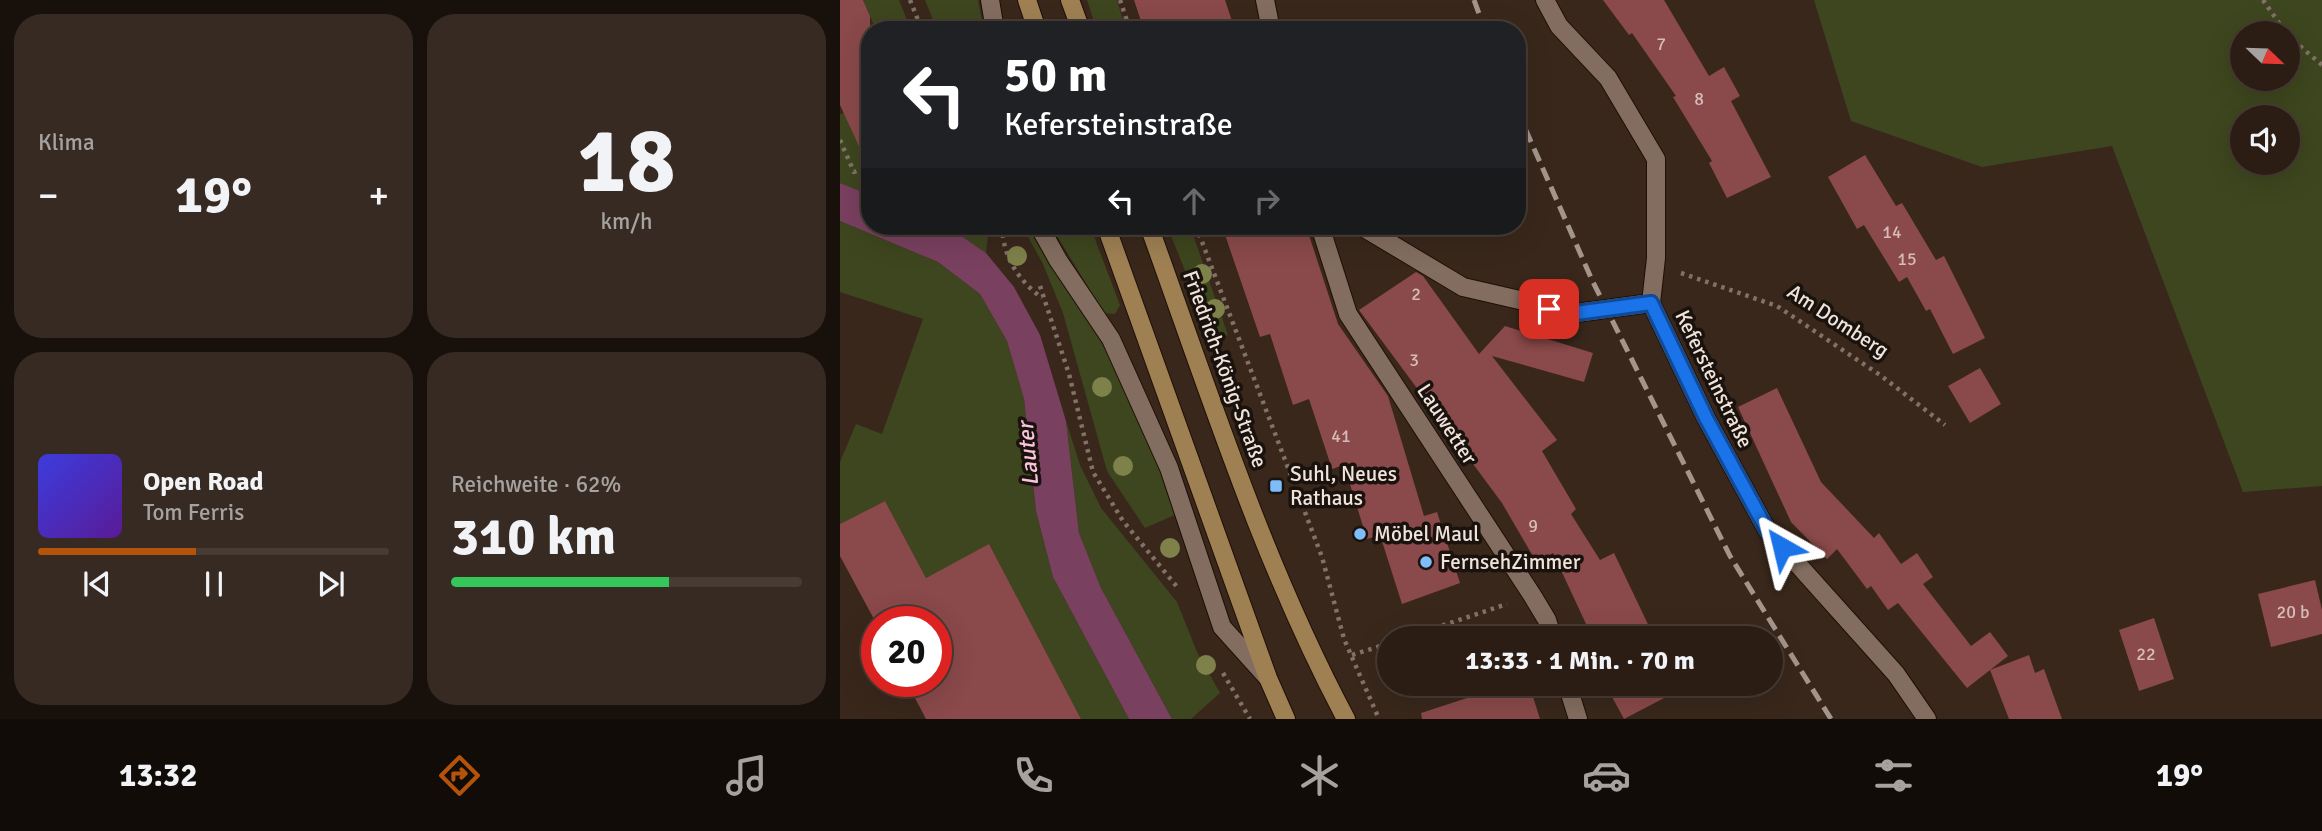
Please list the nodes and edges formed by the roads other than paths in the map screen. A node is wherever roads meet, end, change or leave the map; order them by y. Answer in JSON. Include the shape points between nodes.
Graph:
{"nodes":[{"id":1,"x":989,"y":0,"type":"edge"},
{"id":2,"x":1027,"y":0,"type":"edge"},
{"id":3,"x":1070,"y":0,"type":"edge"},
{"id":4,"x":1265,"y":0,"type":"edge"},
{"id":5,"x":1545,"y":0,"type":"edge"},
{"id":6,"x":993,"y":21,"type":"edge"},
{"id":7,"x":1034,"y":21,"type":"edge"},
{"id":8,"x":1078,"y":21,"type":"edge"},
{"id":9,"x":1269,"y":21,"type":"edge"},
{"id":10,"x":1044,"y":235,"type":"edge"},
{"id":11,"x":1109,"y":235,"type":"edge"},
{"id":12,"x":1152,"y":235,"type":"edge"},
{"id":13,"x":1324,"y":235,"type":"edge"},
{"id":14,"x":1376,"y":235,"type":"edge"},
{"id":15,"x":1651,"y":303,"type":"junction"},
{"id":16,"x":1549,"y":626,"type":"edge"},
{"id":17,"x":1268,"y":678,"type":"junction"},
{"id":18,"x":1571,"y":696,"type":"edge"},
{"id":19,"x":1286,"y":719,"type":"edge"},
{"id":20,"x":1346,"y":719,"type":"edge"},
{"id":21,"x":1578,"y":719,"type":"edge"},
{"id":22,"x":1927,"y":719,"type":"edge"}],
"edges":[{"from":1,"to":6,"type":"street"},
{"from":2,"to":7,"type":"main road"},
{"from":3,"to":8,"type":"main road"},
{"from":4,"to":9,"type":"street"},
{"from":5,"to":15,"type":"street","via":[[1559,26],[1608,78],[1656,159]]},
{"from":10,"to":17,"type":"street","via":[[1116,349],[1169,468],[1222,627]]},
{"from":11,"to":17,"type":"main road"},
{"from":12,"to":20,"type":"main road","name":"Friedrich-König-Straße","via":[[1307,646]]},
{"from":13,"to":16,"type":"street","name":"Lauwetter","via":[[1348,314]]},
{"from":14,"to":15,"type":"street","name":"Kefersteinstraße","via":[[1463,287],[1576,313]]},
{"from":15,"to":22,"type":"street","name":"Kefersteinstraße","via":[[1767,530],[1896,674]]},
{"from":17,"to":19,"type":"main road"},
{"from":18,"to":21,"type":"street"}]}
